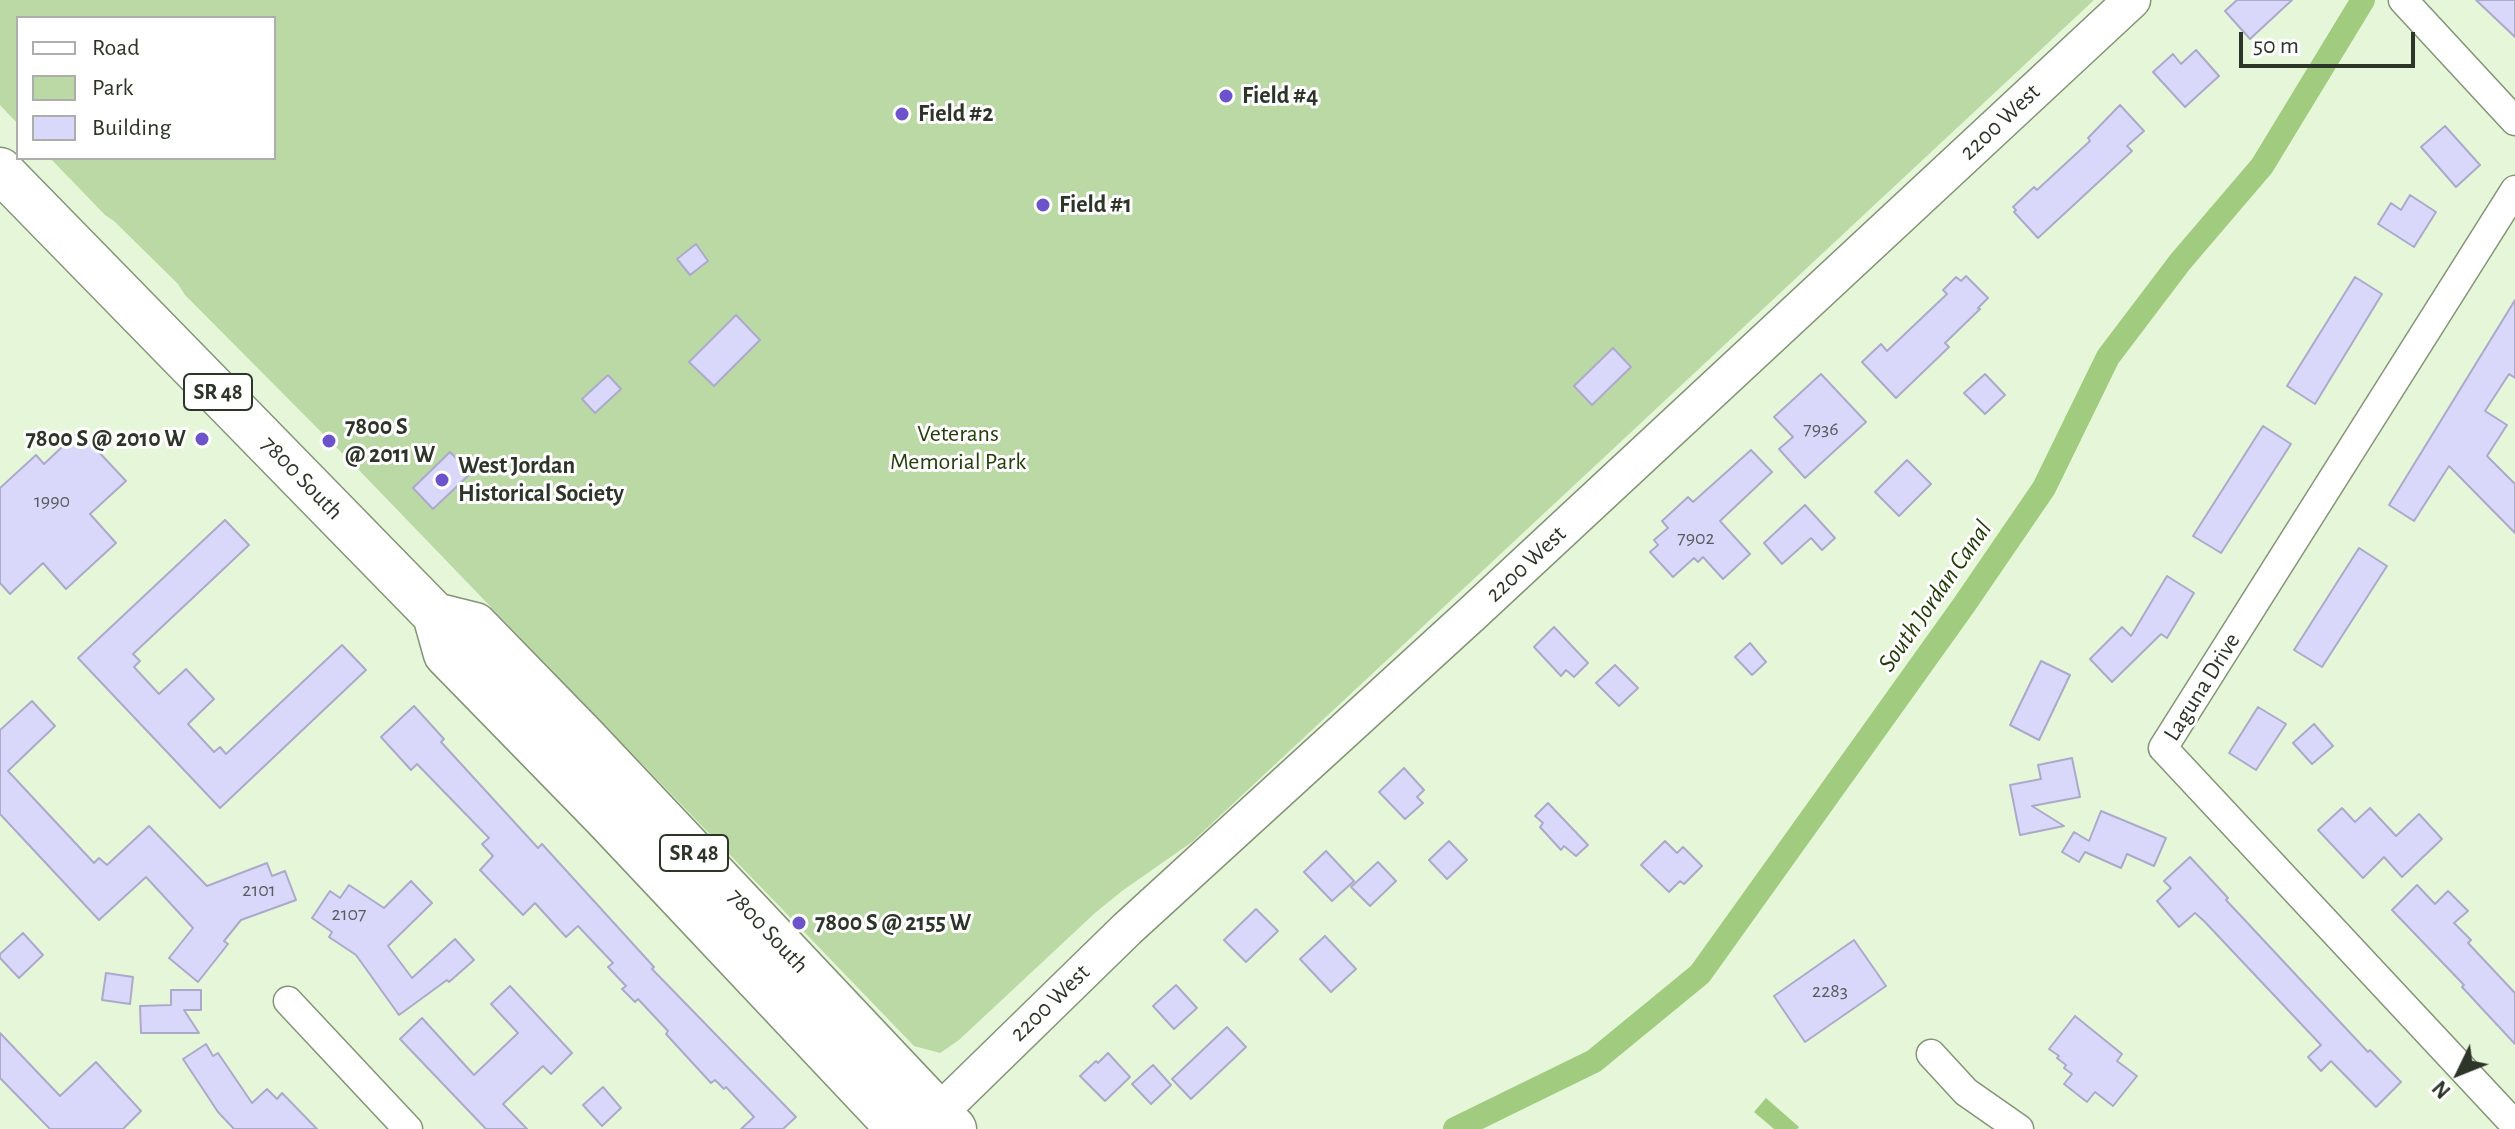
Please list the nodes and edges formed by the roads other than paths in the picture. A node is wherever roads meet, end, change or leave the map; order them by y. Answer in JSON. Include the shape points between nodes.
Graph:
{"nodes":[{"id":1,"x":2132,"y":0,"type":"edge"},
{"id":2,"x":2403,"y":0,"type":"edge"},
{"id":3,"x":2515,"y":121,"type":"edge"},
{"id":4,"x":0,"y":170,"type":"edge"},
{"id":5,"x":2515,"y":190,"type":"edge"},
{"id":6,"x":288,"y":1001,"type":"dead end"},
{"id":7,"x":1931,"y":1054,"type":"dead end"},
{"id":8,"x":929,"y":1125,"type":"edge"},
{"id":9,"x":2515,"y":1125,"type":"edge"},
{"id":10,"x":408,"y":1129,"type":"edge"},
{"id":11,"x":2019,"y":1129,"type":"edge"}],
"edges":[{"from":1,"to":8,"type":"street","name":"2200 West","via":[[1127,929]]},
{"from":2,"to":3,"type":"street"},
{"from":4,"to":8,"type":"main road","name":"7800 South","number":"SR 48","via":[[435,615],[446,654],[596,808]]},
{"from":5,"to":9,"type":"street","name":"Laguna Drive","via":[[2163,748]]},
{"from":6,"to":10,"type":"street"},
{"from":7,"to":11,"type":"street","via":[[1966,1092]]}]}
